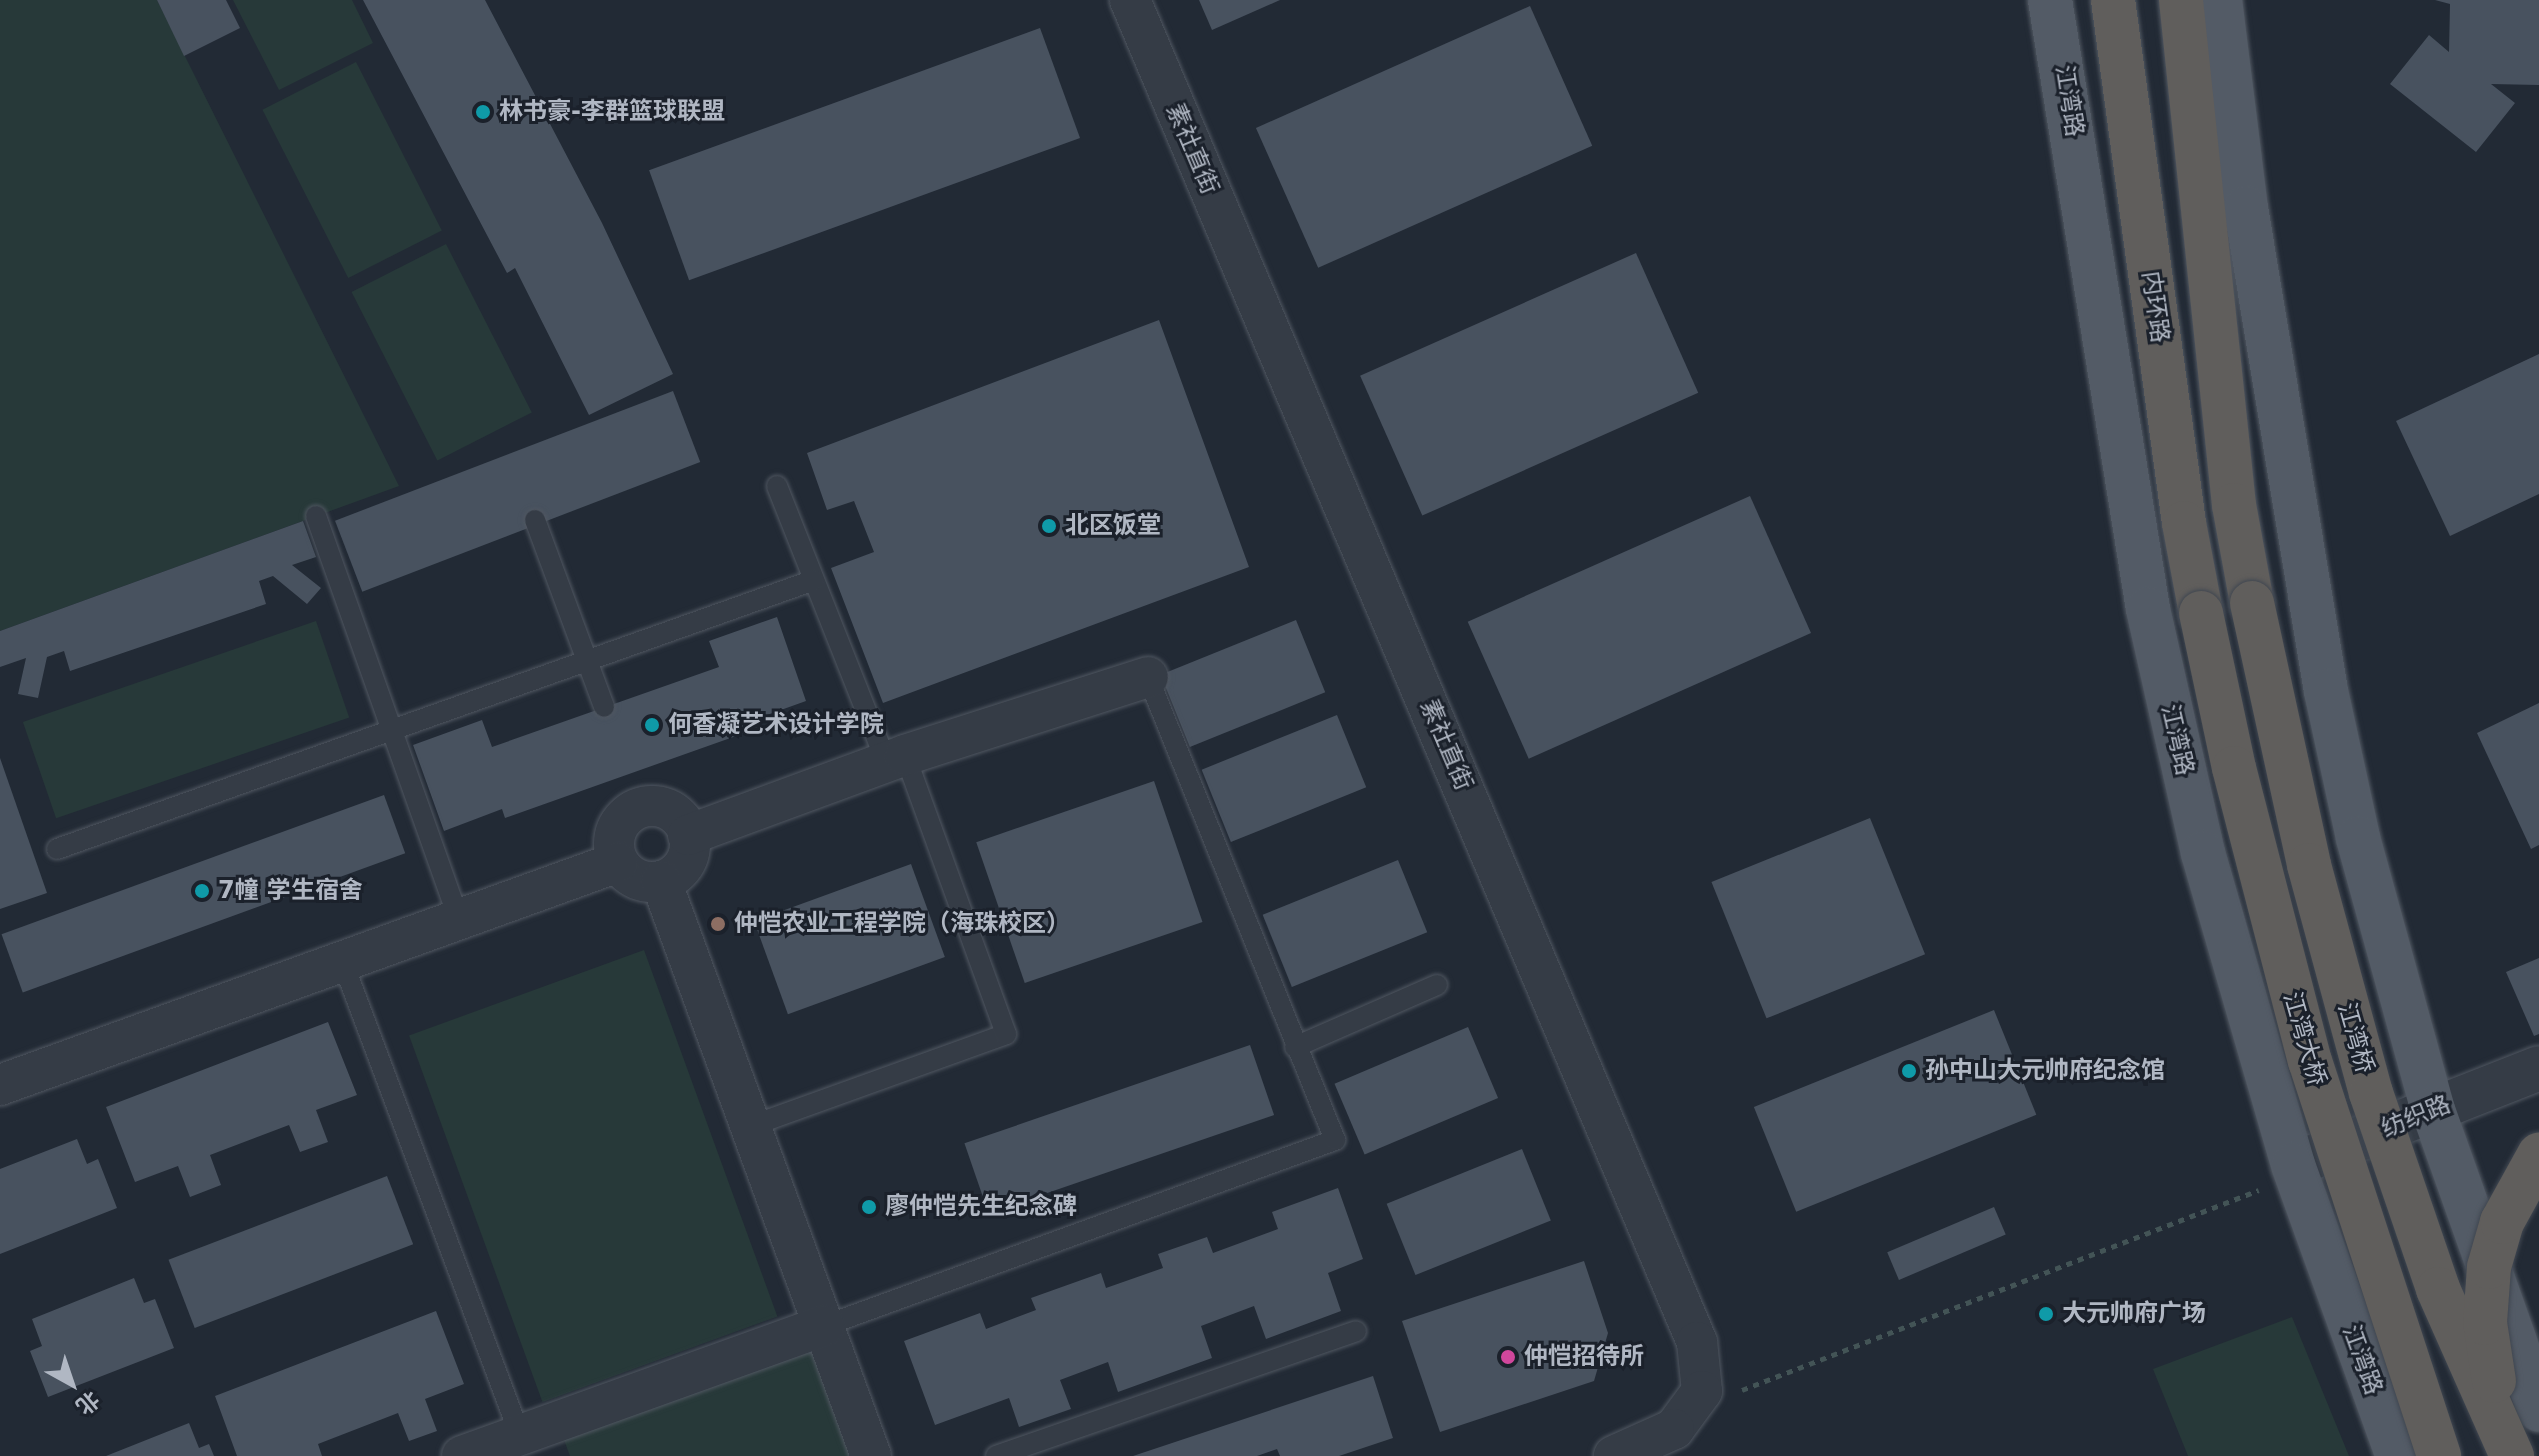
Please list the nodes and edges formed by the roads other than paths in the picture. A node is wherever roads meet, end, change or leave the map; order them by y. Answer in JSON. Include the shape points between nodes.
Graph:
{"nodes":[{"id":1,"x":1130,"y":0,"type":"edge"},
{"id":2,"x":2050,"y":0,"type":"edge"},
{"id":3,"x":2113,"y":0,"type":"edge"},
{"id":4,"x":2181,"y":0,"type":"edge"},
{"id":5,"x":2220,"y":0,"type":"edge"},
{"id":6,"x":777,"y":486,"type":"dead end"},
{"id":7,"x":316,"y":516,"type":"dead end"},
{"id":8,"x":535,"y":520,"type":"dead end"},
{"id":9,"x":814,"y":580,"type":"junction"},
{"id":10,"x":2201,"y":613,"type":"joint"},
{"id":11,"x":586,"y":661,"type":"junction"},
{"id":12,"x":1148,"y":677,"type":"joint"},
{"id":13,"x":604,"y":707,"type":"dead end"},
{"id":14,"x":392,"y":730,"type":"junction"},
{"id":15,"x":895,"y":759,"type":"junction"},
{"id":16,"x":688,"y":835,"type":"junction"},
{"id":17,"x":57,"y":849,"type":"dead end"},
{"id":18,"x":618,"y":862,"type":"junction"},
{"id":19,"x":661,"y":881,"type":"junction"},
{"id":20,"x":458,"y":918,"type":"junction"},
{"id":21,"x":342,"y":960,"type":"junction"},
{"id":22,"x":1437,"y":985,"type":"dead end"},
{"id":23,"x":1295,"y":1047,"type":"junction"},
{"id":24,"x":2539,"y":1068,"type":"edge"},
{"id":25,"x":0,"y":1085,"type":"edge"},
{"id":26,"x":2433,"y":1110,"type":"junction"},
{"id":27,"x":751,"y":1126,"type":"junction"},
{"id":28,"x":2539,"y":1155,"type":"edge"},
{"id":29,"x":2293,"y":1165,"type":"junction"},
{"id":30,"x":824,"y":1326,"type":"junction"},
{"id":31,"x":1356,"y":1331,"type":"dead end"},
{"id":32,"x":2539,"y":1410,"type":"edge"},
{"id":33,"x":520,"y":1435,"type":"junction"},
{"id":34,"x":462,"y":1456,"type":"edge"},
{"id":35,"x":871,"y":1456,"type":"edge"},
{"id":36,"x":996,"y":1456,"type":"edge"},
{"id":37,"x":1614,"y":1456,"type":"edge"},
{"id":38,"x":2398,"y":1456,"type":"edge"},
{"id":39,"x":2439,"y":1456,"type":"edge"},
{"id":40,"x":2514,"y":1456,"type":"edge"}],
"edges":[{"from":1,"to":37,"type":"street","name":"素社直街","via":[[1686,1308],[1697,1342],[1702,1391],[1674,1429]]},
{"from":2,"to":29,"type":"main road","name":"江湾路","via":[[2148,609],[2203,853]]},
{"from":3,"to":10,"type":"highway","name":"内环路","via":[[2184,523]]},
{"from":4,"to":40,"type":"highway","name":"江湾桥","bridge":true,"via":[[2234,505],[2309,865],[2371,1093],[2438,1289]]},
{"from":5,"to":26,"type":"main road","via":[[2246,208],[2326,691],[2384,941]]},
{"from":6,"to":9,"type":"lane"},
{"from":7,"to":14,"type":"lane"},
{"from":8,"to":11,"type":"lane"},
{"from":9,"to":11,"type":"lane"},
{"from":9,"to":15,"type":"lane"},
{"from":10,"to":39,"type":"highway","name":"江湾大桥","bridge":true,"via":[[2234,768],[2310,1061]]},
{"from":11,"to":13,"type":"lane"},
{"from":11,"to":14,"type":"lane"},
{"from":12,"to":15,"type":"street"},
{"from":12,"to":23,"type":"lane"},
{"from":14,"to":17,"type":"lane"},
{"from":14,"to":20,"type":"lane"},
{"from":15,"to":16,"type":"street"},
{"from":15,"to":27,"type":"lane","via":[[1006,1034]]},
{"from":16,"to":18,"type":"street","via":[[669,810],[645,806],[634,811],[614,839]]},
{"from":16,"to":19,"type":"street","via":[[683,866]]},
{"from":18,"to":19,"type":"street","via":[[636,879]]},
{"from":18,"to":20,"type":"street"},
{"from":19,"to":27,"type":"street"},
{"from":20,"to":21,"type":"street"},
{"from":21,"to":25,"type":"street"},
{"from":21,"to":33,"type":"lane"},
{"from":22,"to":23,"type":"lane"},
{"from":23,"to":30,"type":"lane","via":[[1335,1140]]},
{"from":24,"to":26,"type":"street","name":"纺织路"},
{"from":26,"to":29,"type":"street","name":"纺织路"},
{"from":26,"to":32,"type":"main road"},
{"from":27,"to":30,"type":"street"},
{"from":28,"to":40,"type":"highway","bridge":true,"via":[[2502,1222],[2486,1295],[2488,1351]]},
{"from":29,"to":38,"type":"main road","name":"江湾路"},
{"from":30,"to":33,"type":"street"},
{"from":30,"to":35,"type":"street"},
{"from":31,"to":36,"type":"lane"},
{"from":33,"to":34,"type":"street"}]}
